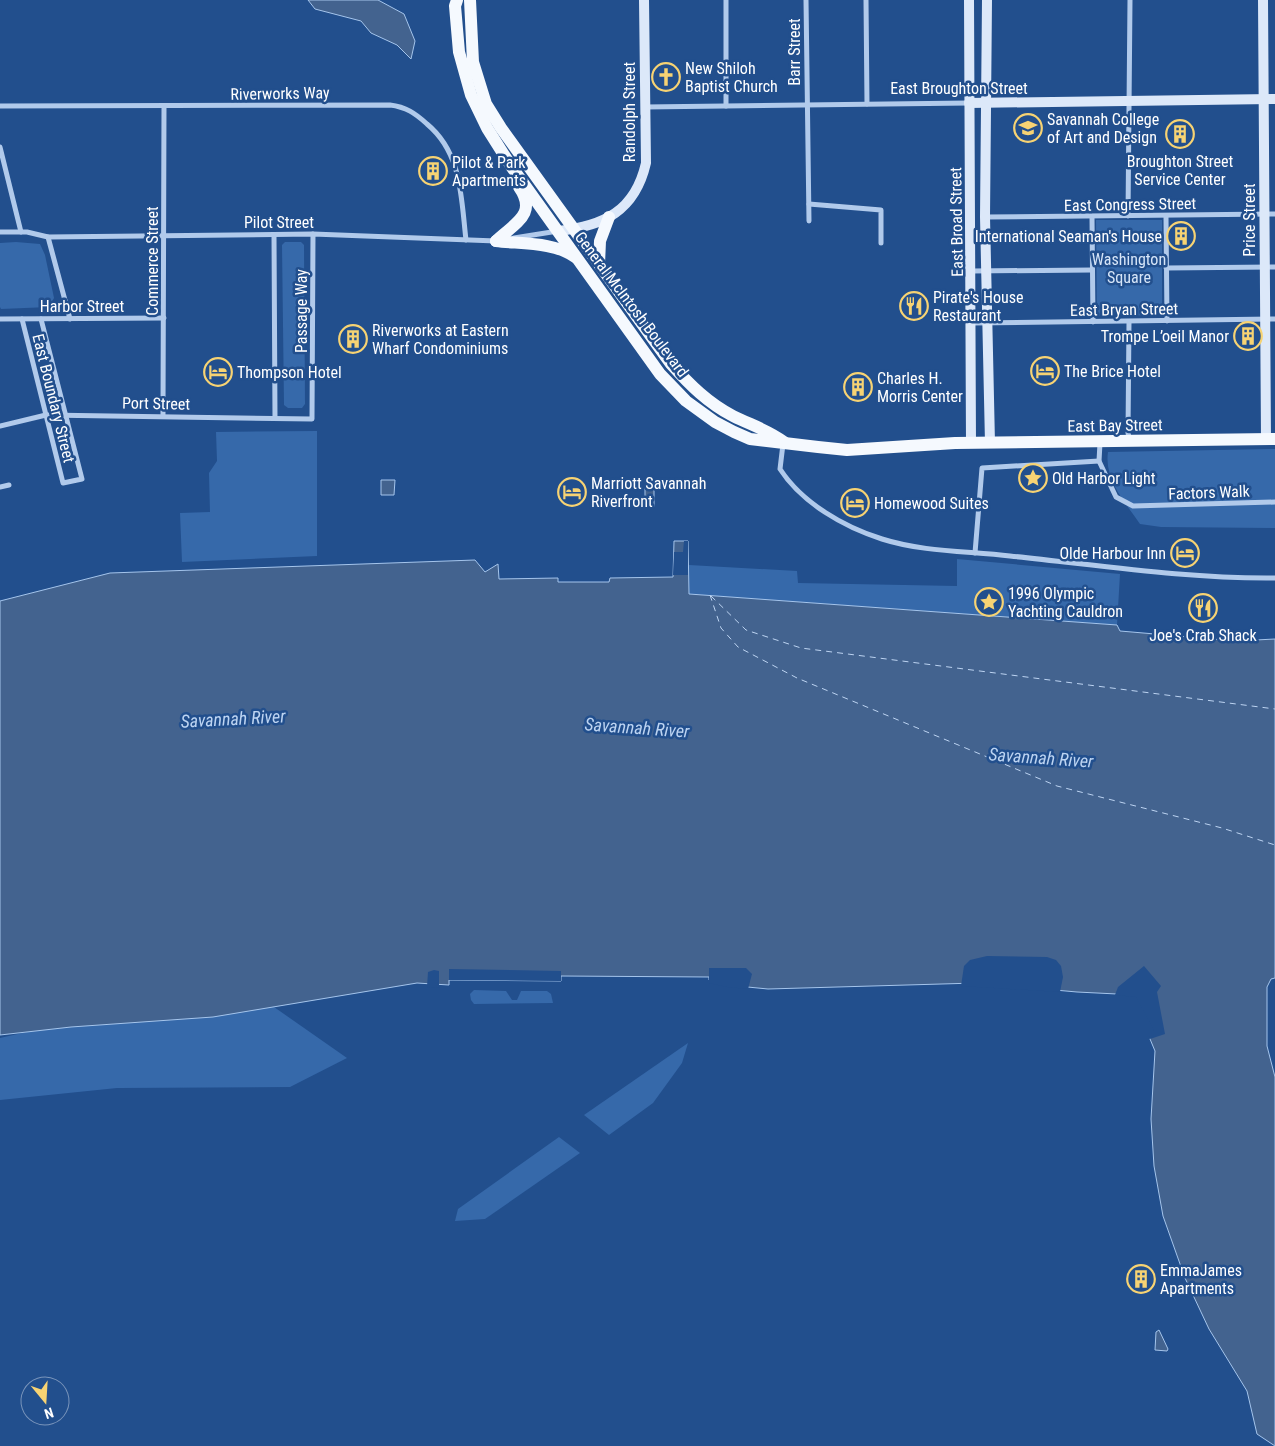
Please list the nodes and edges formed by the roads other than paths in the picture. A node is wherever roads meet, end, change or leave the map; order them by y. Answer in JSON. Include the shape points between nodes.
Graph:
{"nodes":[{"id":1,"x":470,"y":0,"type":"edge"},
{"id":2,"x":644,"y":0,"type":"edge"},
{"id":3,"x":726,"y":0,"type":"edge"},
{"id":4,"x":806,"y":0,"type":"edge"},
{"id":5,"x":866,"y":0,"type":"edge"},
{"id":6,"x":969,"y":0,"type":"edge"},
{"id":7,"x":987,"y":0,"type":"edge"},
{"id":8,"x":1130,"y":0,"type":"edge"},
{"id":9,"x":1263,"y":0,"type":"edge"},
{"id":10,"x":455,"y":2,"type":"edge"},
{"id":11,"x":1264,"y":99,"type":"junction"},
{"id":12,"x":1275,"y":99,"type":"edge"},
{"id":13,"x":1131,"y":101,"type":"junction"},
{"id":14,"x":969,"y":103,"type":"junction"},
{"id":15,"x":986,"y":103,"type":"junction"},
{"id":16,"x":867,"y":104,"type":"junction"},
{"id":17,"x":806,"y":105,"type":"junction"},
{"id":18,"x":0,"y":106,"type":"edge"},
{"id":19,"x":726,"y":106,"type":"junction"},
{"id":20,"x":164,"y":107,"type":"junction"},
{"id":21,"x":644,"y":107,"type":"junction"},
{"id":22,"x":487,"y":128,"type":"junction"},
{"id":23,"x":0,"y":147,"type":"edge"},
{"id":24,"x":809,"y":204,"type":"junction"},
{"id":25,"x":1270,"y":214,"type":"edge"},
{"id":26,"x":1128,"y":216,"type":"junction"},
{"id":27,"x":1166,"y":216,"type":"junction"},
{"id":28,"x":608,"y":217,"type":"junction"},
{"id":29,"x":985,"y":217,"type":"junction"},
{"id":30,"x":1092,"y":217,"type":"junction"},
{"id":31,"x":809,"y":221,"type":"dead end"},
{"id":32,"x":574,"y":230,"type":"junction"},
{"id":33,"x":558,"y":231,"type":"junction"},
{"id":34,"x":0,"y":232,"type":"edge"},
{"id":35,"x":21,"y":232,"type":"junction"},
{"id":36,"x":314,"y":234,"type":"junction"},
{"id":37,"x":274,"y":235,"type":"junction"},
{"id":38,"x":164,"y":236,"type":"junction"},
{"id":39,"x":48,"y":237,"type":"junction"},
{"id":40,"x":466,"y":240,"type":"junction"},
{"id":41,"x":496,"y":241,"type":"junction"},
{"id":42,"x":881,"y":243,"type":"dead end"},
{"id":43,"x":577,"y":258,"type":"junction"},
{"id":44,"x":599,"y":264,"type":"junction"},
{"id":45,"x":1270,"y":267,"type":"edge"},
{"id":46,"x":1166,"y":268,"type":"junction"},
{"id":47,"x":972,"y":270,"type":"junction"},
{"id":48,"x":1092,"y":270,"type":"junction"},
{"id":49,"x":987,"y":271,"type":"junction"},
{"id":50,"x":164,"y":318,"type":"junction"},
{"id":51,"x":0,"y":319,"type":"edge"},
{"id":52,"x":22,"y":319,"type":"junction"},
{"id":53,"x":42,"y":319,"type":"junction"},
{"id":54,"x":70,"y":319,"type":"junction"},
{"id":55,"x":1270,"y":319,"type":"edge"},
{"id":56,"x":1167,"y":321,"type":"junction"},
{"id":57,"x":1093,"y":322,"type":"junction"},
{"id":58,"x":1129,"y":322,"type":"junction"},
{"id":59,"x":972,"y":323,"type":"junction"},
{"id":60,"x":987,"y":323,"type":"junction"},
{"id":61,"x":46,"y":415,"type":"junction"},
{"id":62,"x":66,"y":415,"type":"junction"},
{"id":63,"x":164,"y":415,"type":"junction"},
{"id":64,"x":275,"y":418,"type":"junction"},
{"id":65,"x":312,"y":419,"type":"joint"},
{"id":66,"x":0,"y":426,"type":"edge"},
{"id":67,"x":1270,"y":439,"type":"edge"},
{"id":68,"x":1100,"y":441,"type":"junction"},
{"id":69,"x":1130,"y":441,"type":"junction"},
{"id":70,"x":784,"y":442,"type":"junction"},
{"id":71,"x":955,"y":443,"type":"joint"},
{"id":72,"x":972,"y":443,"type":"junction"},
{"id":73,"x":990,"y":443,"type":"junction"},
{"id":74,"x":1099,"y":461,"type":"junction"},
{"id":75,"x":9,"y":485,"type":"dead end"},
{"id":76,"x":0,"y":487,"type":"edge"},
{"id":77,"x":1275,"y":502,"type":"edge"},
{"id":78,"x":975,"y":552,"type":"junction"},
{"id":79,"x":1275,"y":578,"type":"edge"}],
"edges":[{"from":1,"to":32,"type":"main road","name":"General McIntosh Boulevard","via":[[473,62],[486,104]]},
{"from":2,"to":21,"type":"main road","name":"Randolph Street"},
{"from":3,"to":19,"type":"street"},
{"from":4,"to":17,"type":"street","name":"Barr Street"},
{"from":5,"to":16,"type":"street"},
{"from":6,"to":14,"type":"main road","name":"East Broad Street"},
{"from":7,"to":15,"type":"main road","name":"East Broad Street"},
{"from":8,"to":13,"type":"street"},
{"from":9,"to":11,"type":"main road","name":"Price Street"},
{"from":10,"to":22,"type":"main road","name":"General McIntosh Boulevard","via":[[459,52],[471,95]]},
{"from":11,"to":12,"type":"main road","name":"East Broughton Street"},
{"from":11,"to":13,"type":"main road","name":"East Broughton Street"},
{"from":11,"to":25,"type":"main road","name":"Price Street"},
{"from":13,"to":15,"type":"main road","name":"East Broughton Street"},
{"from":13,"to":26,"type":"street"},
{"from":14,"to":15,"type":"main road","name":"East Broughton Street"},
{"from":14,"to":16,"type":"street","name":"East Broughton Street"},
{"from":14,"to":47,"type":"main road","name":"East Broad Street"},
{"from":15,"to":29,"type":"main road","name":"East Broad Street"},
{"from":16,"to":17,"type":"street","name":"East Broughton Street"},
{"from":17,"to":19,"type":"street","name":"East Broughton Street"},
{"from":17,"to":24,"type":"street","name":"Barr Street"},
{"from":18,"to":20,"type":"street","name":"Riverworks Way"},
{"from":19,"to":21,"type":"street","name":"East Broughton Street"},
{"from":20,"to":38,"type":"street","name":"Commerce Street"},
{"from":20,"to":40,"type":"street","name":"Riverworks Way","via":[[404,107],[437,132],[451,150],[456,164]]},
{"from":21,"to":28,"type":"main road","name":"Randolph Street","via":[[646,163],[641,184],[621,209]]},
{"from":22,"to":33,"type":"main road","name":"General McIntosh Boulevard"},
{"from":22,"to":41,"type":"main road","via":[[499,158],[526,197],[527,206],[519,221]]},
{"from":23,"to":35,"type":"street"},
{"from":24,"to":31,"type":"street","name":"Barr Street"},
{"from":24,"to":42,"type":"street","via":[[882,210]]},
{"from":25,"to":27,"type":"street","name":"East Congress Street"},
{"from":25,"to":45,"type":"main road","name":"Price Street"},
{"from":26,"to":27,"type":"street","name":"East Congress Street"},
{"from":26,"to":30,"type":"street","name":"East Congress Street"},
{"from":27,"to":46,"type":"street"},
{"from":28,"to":32,"type":"main road","name":"Randolph Street"},
{"from":28,"to":44,"type":"main road","via":[[600,241]]},
{"from":29,"to":30,"type":"street","name":"East Congress Street"},
{"from":29,"to":49,"type":"main road","name":"East Broad Street"},
{"from":30,"to":48,"type":"street"},
{"from":32,"to":33,"type":"main road","name":"Randolph Street"},
{"from":32,"to":44,"type":"main road","name":"General McIntosh Boulevard"},
{"from":33,"to":41,"type":"street","name":"Pilot Street"},
{"from":33,"to":43,"type":"main road","name":"General McIntosh Boulevard"},
{"from":34,"to":35,"type":"street","name":"Pilot Street"},
{"from":35,"to":39,"type":"street","name":"Pilot Street"},
{"from":36,"to":37,"type":"street","name":"Pilot Street"},
{"from":36,"to":40,"type":"street","name":"Pilot Street"},
{"from":36,"to":65,"type":"street","name":"Passage Way"},
{"from":37,"to":38,"type":"street","name":"Pilot Street"},
{"from":37,"to":64,"type":"street","name":"Passage Way"},
{"from":38,"to":39,"type":"street","name":"Pilot Street"},
{"from":38,"to":50,"type":"street","name":"Commerce Street"},
{"from":39,"to":54,"type":"street"},
{"from":40,"to":41,"type":"street","name":"Pilot Street"},
{"from":41,"to":43,"type":"main road","via":[[567,251]]},
{"from":43,"to":70,"type":"main road","name":"General McIntosh Boulevard","via":[[660,374],[686,401],[715,422],[750,440]]},
{"from":44,"to":70,"type":"main road","name":"General McIntosh Boulevard","via":[[671,364],[696,391],[732,415],[769,431]]},
{"from":45,"to":46,"type":"street"},
{"from":45,"to":55,"type":"main road","name":"Price Street"},
{"from":46,"to":56,"type":"street"},
{"from":47,"to":49,"type":"street"},
{"from":47,"to":59,"type":"main road","name":"East Broad Street"},
{"from":48,"to":49,"type":"street"},
{"from":48,"to":57,"type":"street"},
{"from":49,"to":60,"type":"main road","name":"East Broad Street"},
{"from":50,"to":54,"type":"street","name":"Harbor Street"},
{"from":50,"to":63,"type":"street","name":"Commerce Street"},
{"from":51,"to":52,"type":"street","name":"Harbor Street"},
{"from":52,"to":53,"type":"street","name":"Harbor Street"},
{"from":52,"to":61,"type":"street","name":"East Boundary Street"},
{"from":53,"to":54,"type":"street","name":"Harbor Street"},
{"from":53,"to":62,"type":"street","name":"East Boundary Street"},
{"from":55,"to":56,"type":"street","name":"East Bryan Street"},
{"from":55,"to":67,"type":"main road","name":"Price Street"},
{"from":56,"to":58,"type":"street","name":"East Bryan Street"},
{"from":57,"to":58,"type":"street","name":"East Bryan Street"},
{"from":57,"to":60,"type":"street","name":"East Bryan Street"},
{"from":58,"to":69,"type":"street"},
{"from":59,"to":60,"type":"street","name":"East Bryan Street"},
{"from":59,"to":72,"type":"main road","name":"East Broad Street"},
{"from":60,"to":73,"type":"main road","name":"East Broad Street"},
{"from":61,"to":62,"type":"street","name":"Port Street"},
{"from":61,"to":62,"type":"street","name":"East Boundary Street","via":[[63,483],[82,479]]},
{"from":61,"to":66,"type":"street","name":"Port Street"},
{"from":62,"to":63,"type":"street","name":"Port Street"},
{"from":63,"to":64,"type":"street","name":"Port Street"},
{"from":64,"to":65,"type":"street","name":"Port Street"},
{"from":67,"to":69,"type":"main road","name":"East Bay Street"},
{"from":68,"to":69,"type":"main road","name":"East Bay Street"},
{"from":68,"to":73,"type":"main road","name":"East Bay Street"},
{"from":68,"to":74,"type":"street","name":"Factors Walk"},
{"from":70,"to":71,"type":"main road","name":"General McIntosh Boulevard","via":[[847,450]]},
{"from":70,"to":78,"type":"street","via":[[779,465],[783,473],[802,494],[838,520],[897,544]]},
{"from":71,"to":72,"type":"main road","name":"East Bay Street"},
{"from":72,"to":73,"type":"main road","name":"East Bay Street"},
{"from":74,"to":77,"type":"street","name":"Factors Walk","via":[[1116,497],[1133,506]]},
{"from":74,"to":78,"type":"street","via":[[982,468]]},
{"from":75,"to":76,"type":"street"},
{"from":78,"to":79,"type":"street","via":[[1198,575]]}]}
